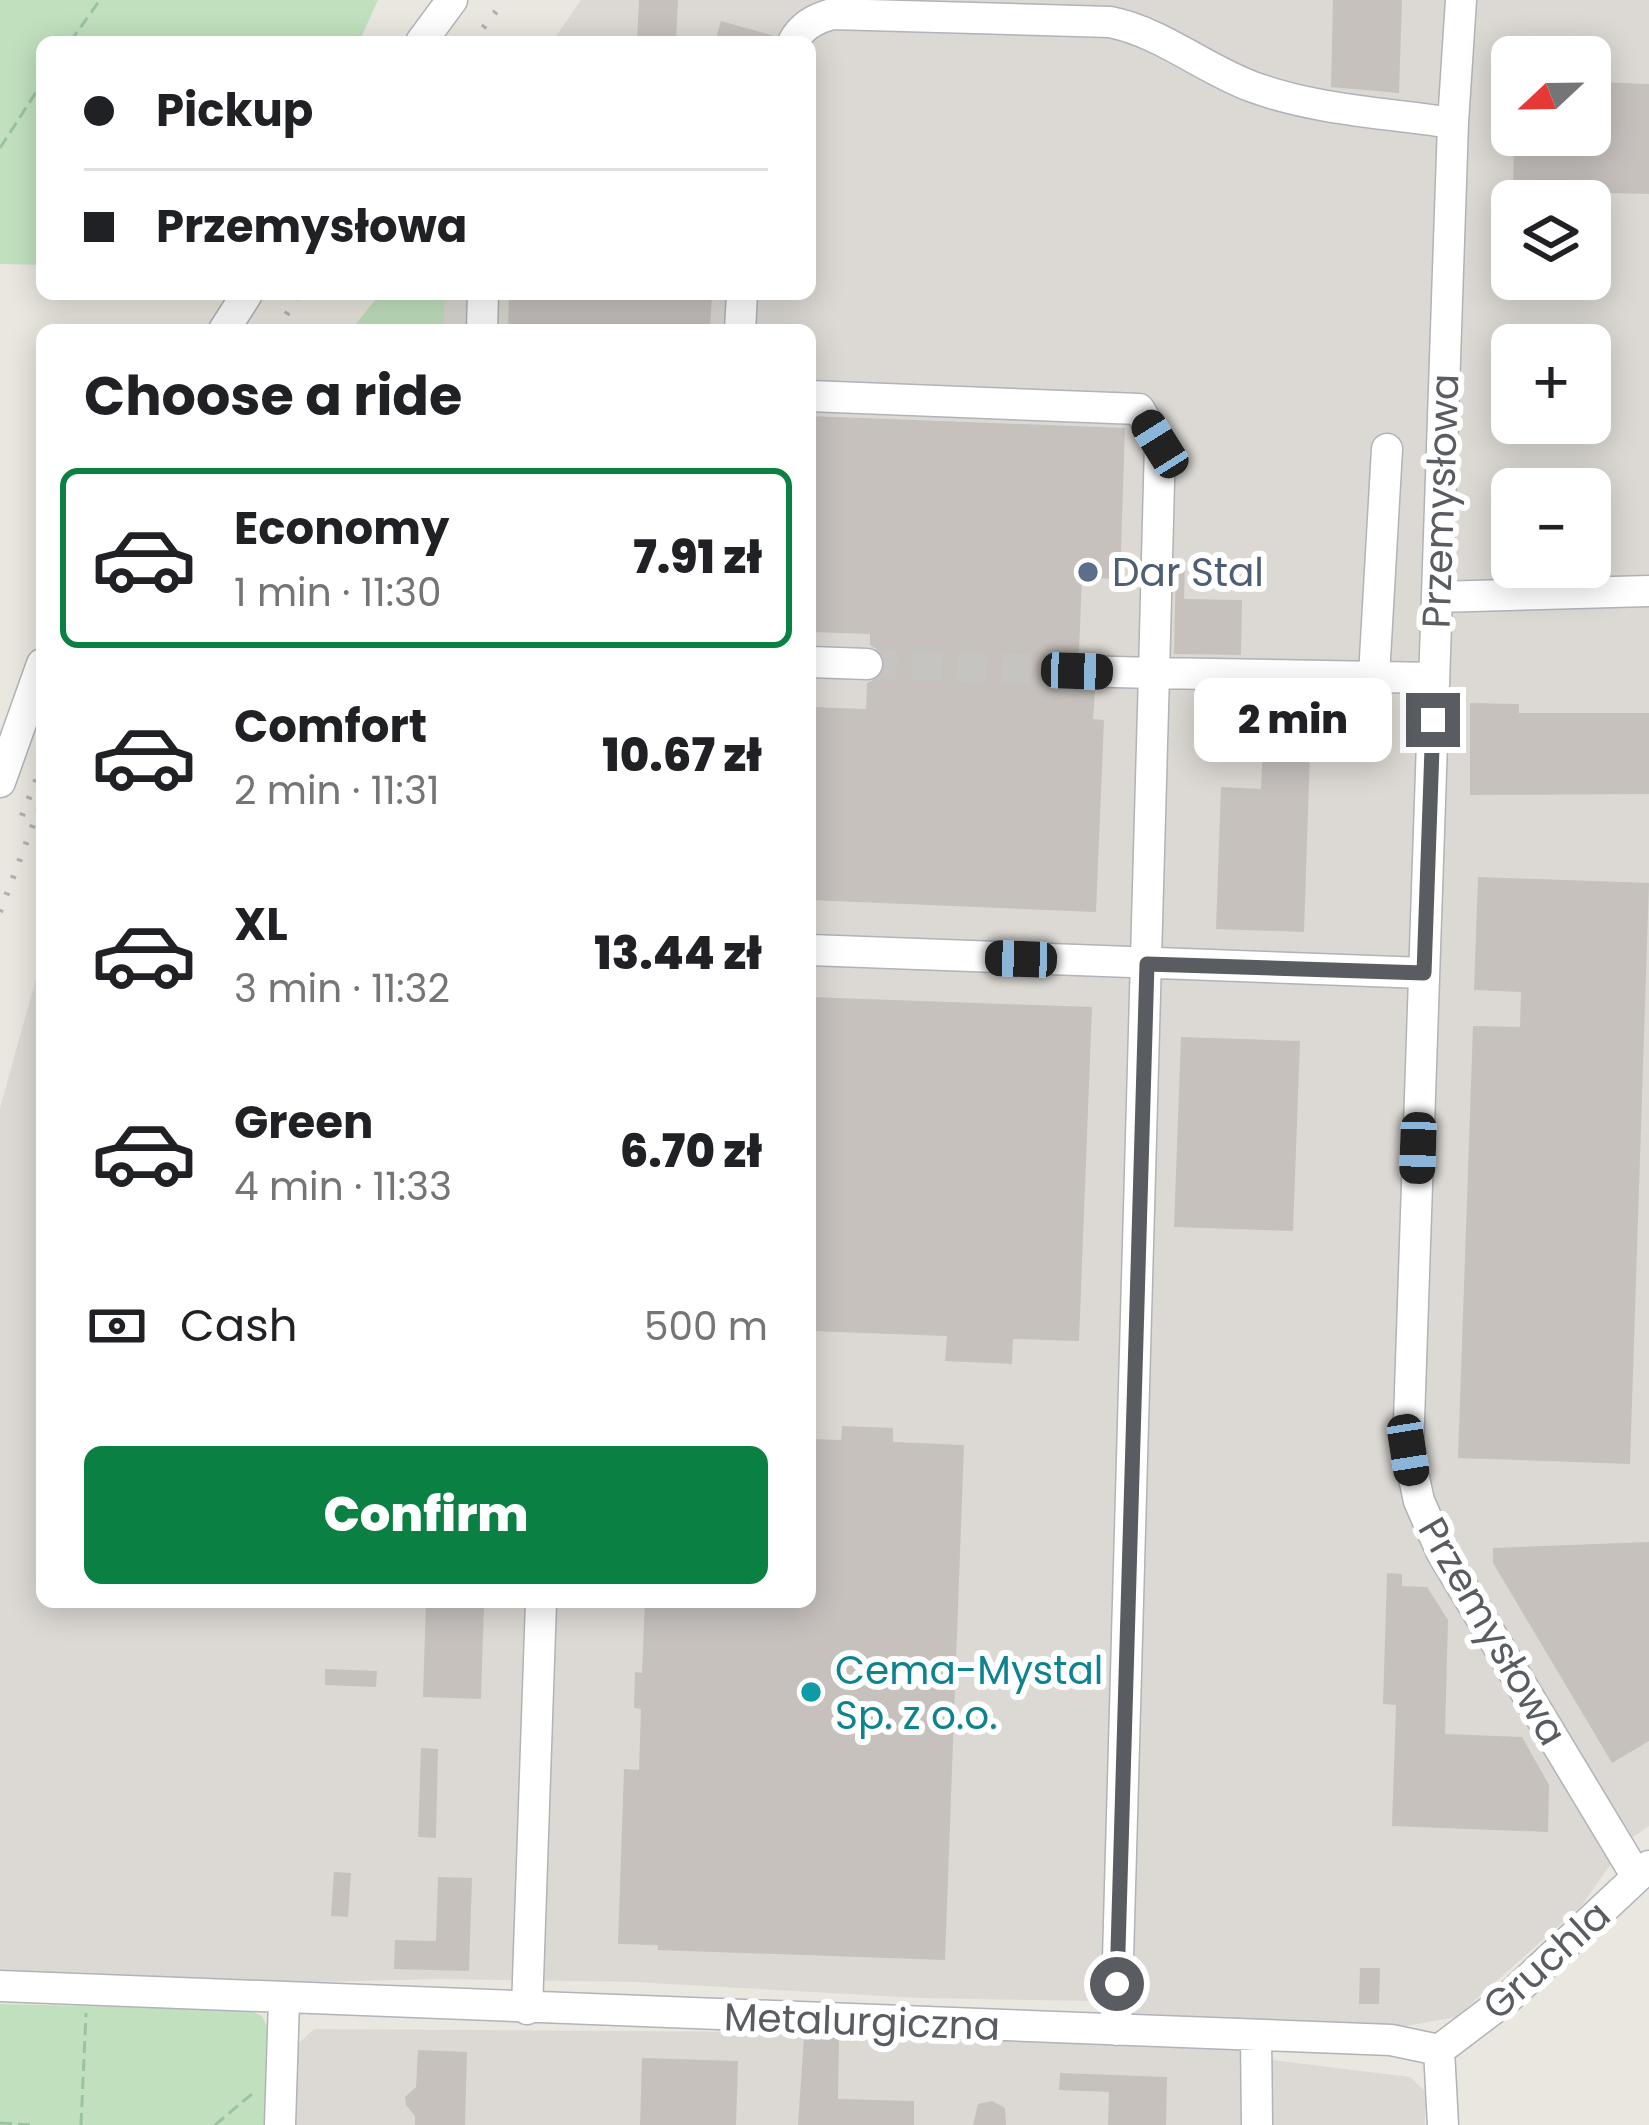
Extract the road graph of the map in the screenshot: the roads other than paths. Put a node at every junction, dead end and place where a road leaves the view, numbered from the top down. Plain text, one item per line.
1 (452, 0) edge
2 (1461, 0) edge
3 (425, 36) edge
4 (796, 36) edge
5 (1453, 123) junction
6 (816, 396) edge
7 (1387, 449) dead end
8 (1649, 591) edge
9 (1437, 597) junction
10 (816, 662) edge
11 (866, 664) tunnel mouth
12 (1077, 671) tunnel mouth
13 (1154, 673) junction
14 (1374, 676) junction
15 (1434, 678) junction
16 (36, 679) edge
17 (0, 782) edge
18 (816, 950) edge
19 (1147, 964) junction
20 (1424, 973) junction
21 (541, 1608) edge
22 (1643, 1872) edge
23 (0, 1986) edge
24 (284, 2000) junction
25 (527, 2009) junction
26 (1116, 2030) junction
27 (1256, 2035) junction
28 (1439, 2050) junction
29 (280, 2125) edge
30 (1257, 2125) edge
31 (1443, 2125) edge

1 - 3 street
2 - 5 street, Przemysłowa
4 - 5 street
5 - 9 street, Przemysłowa
6 - 13 street
7 - 14 street
8 - 9 street
9 - 15 street, Przemysłowa
10 - 11 street
12 - 13 street
13 - 14 street
13 - 19 street
14 - 15 street
15 - 20 street, Przemysłowa
16 - 17 street
18 - 19 street
19 - 20 street
19 - 26 street
20 - 22 street, Przemysłowa
21 - 25 street
22 - 28 street, Gruchla
23 - 24 street, Metalurgiczna
24 - 25 street, Metalurgiczna
24 - 29 street
25 - 26 street, Metalurgiczna
26 - 27 street, Metalurgiczna
27 - 28 street, Metalurgiczna
27 - 30 street
28 - 31 street

